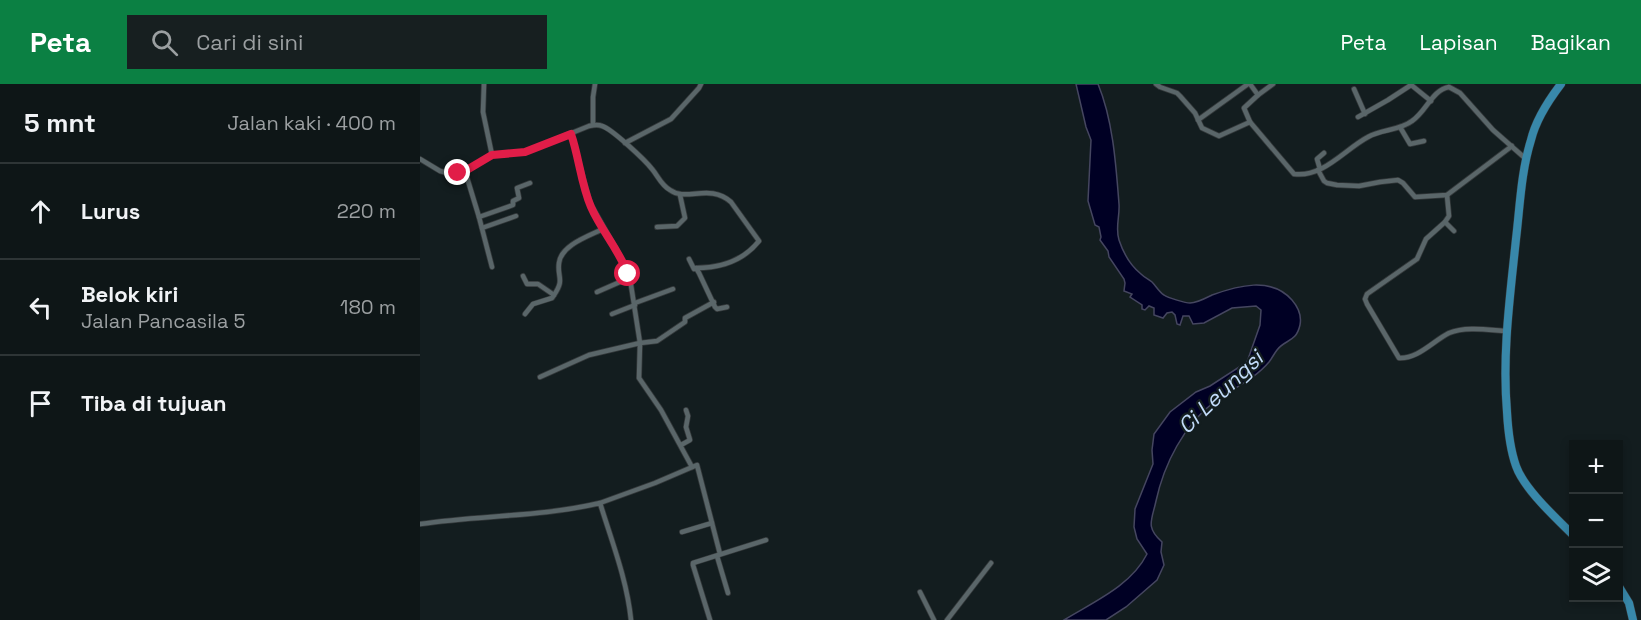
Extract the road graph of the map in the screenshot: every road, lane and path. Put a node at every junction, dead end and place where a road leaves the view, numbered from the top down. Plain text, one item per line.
1 (484, 84) edge
2 (595, 84) edge
3 (701, 84) edge
4 (1156, 84) edge
5 (1249, 84) edge
6 (1273, 84) edge
7 (1411, 84) edge
8 (1561, 84) edge
9 (1449, 86) edge
10 (1354, 89) dead end
11 (1258, 95) junction
12 (1431, 101) junction
13 (1365, 114) junction
14 (1358, 117) dead end
15 (1198, 120) junction
16 (1250, 122) junction
17 (594, 125) junction
18 (1400, 127) junction
19 (571, 134) junction
20 (1424, 141) dead end
21 (625, 143) junction
22 (1512, 146) junction
23 (1324, 153) dead end
24 (492, 155) junction
25 (420, 159) edge
26 (1526, 159) junction
27 (1319, 170) junction
28 (465, 171) junction
29 (530, 183) dead end
30 (680, 195) junction
31 (1447, 195) junction
32 (516, 216) dead end
33 (479, 217) junction
34 (1445, 222) junction
35 (657, 226) dead end
36 (482, 228) junction
37 (603, 229) junction
38 (1454, 231) dead end
39 (689, 259) dead end
40 (492, 267) dead end
41 (696, 268) junction
42 (523, 276) dead end
43 (629, 278) junction
44 (673, 290) dead end
45 (597, 292) dead end
46 (554, 295) junction
47 (714, 302) junction
48 (635, 304) junction
49 (727, 307) dead end
50 (525, 314) dead end
51 (612, 314) dead end
52 (1506, 331) junction
53 (639, 343) junction
54 (540, 376) dead end
55 (686, 410) dead end
56 (681, 446) junction
57 (692, 467) junction
58 (600, 503) junction
59 (712, 523) junction
60 (420, 524) edge
61 (1569, 531) edge
62 (682, 532) dead end
63 (766, 540) dead end
64 (718, 555) junction
65 (992, 563) dead end
66 (920, 592) dead end
67 (728, 593) dead end
68 (1623, 593) edge
69 (631, 620) edge
70 (710, 620) edge
71 (934, 620) edge
72 (947, 620) edge
73 (1633, 620) edge

1 - 24 street
2 - 17 street
3 - 21 street
4 - 15 street
5 - 11 street
5 - 15 street
6 - 11 street
7 - 12 street
7 - 13 street
8 - 26 main road
9 - 12 street
9 - 22 street
10 - 13 street
11 - 16 street
12 - 18 street
13 - 14 street
15 - 16 street
16 - 27 street
17 - 19 street
17 - 21 street
18 - 20 street
18 - 27 street
19 - 24 street
19 - 37 street
21 - 30 street
22 - 26 street
22 - 31 street
23 - 27 street
24 - 28 street
25 - 28 street
26 - 52 main road
27 - 31 street
28 - 33 street
29 - 33 street
30 - 35 street
30 - 41 street
31 - 34 street
32 - 36 street
33 - 36 street
34 - 38 street
34 - 52 street
36 - 40 street
37 - 43 street
37 - 46 street
39 - 41 street
41 - 47 street
42 - 46 street
43 - 45 street
43 - 48 street
44 - 48 street
46 - 50 street
47 - 49 street
47 - 53 street
48 - 51 street
48 - 53 street
52 - 61 main road
53 - 54 street
53 - 56 street
55 - 56 street
56 - 57 street
57 - 58 street
57 - 59 street
58 - 60 street
58 - 69 street
59 - 62 street
59 - 64 street
63 - 64 street
64 - 67 street
64 - 70 street
65 - 72 street
66 - 71 street
68 - 73 main road

